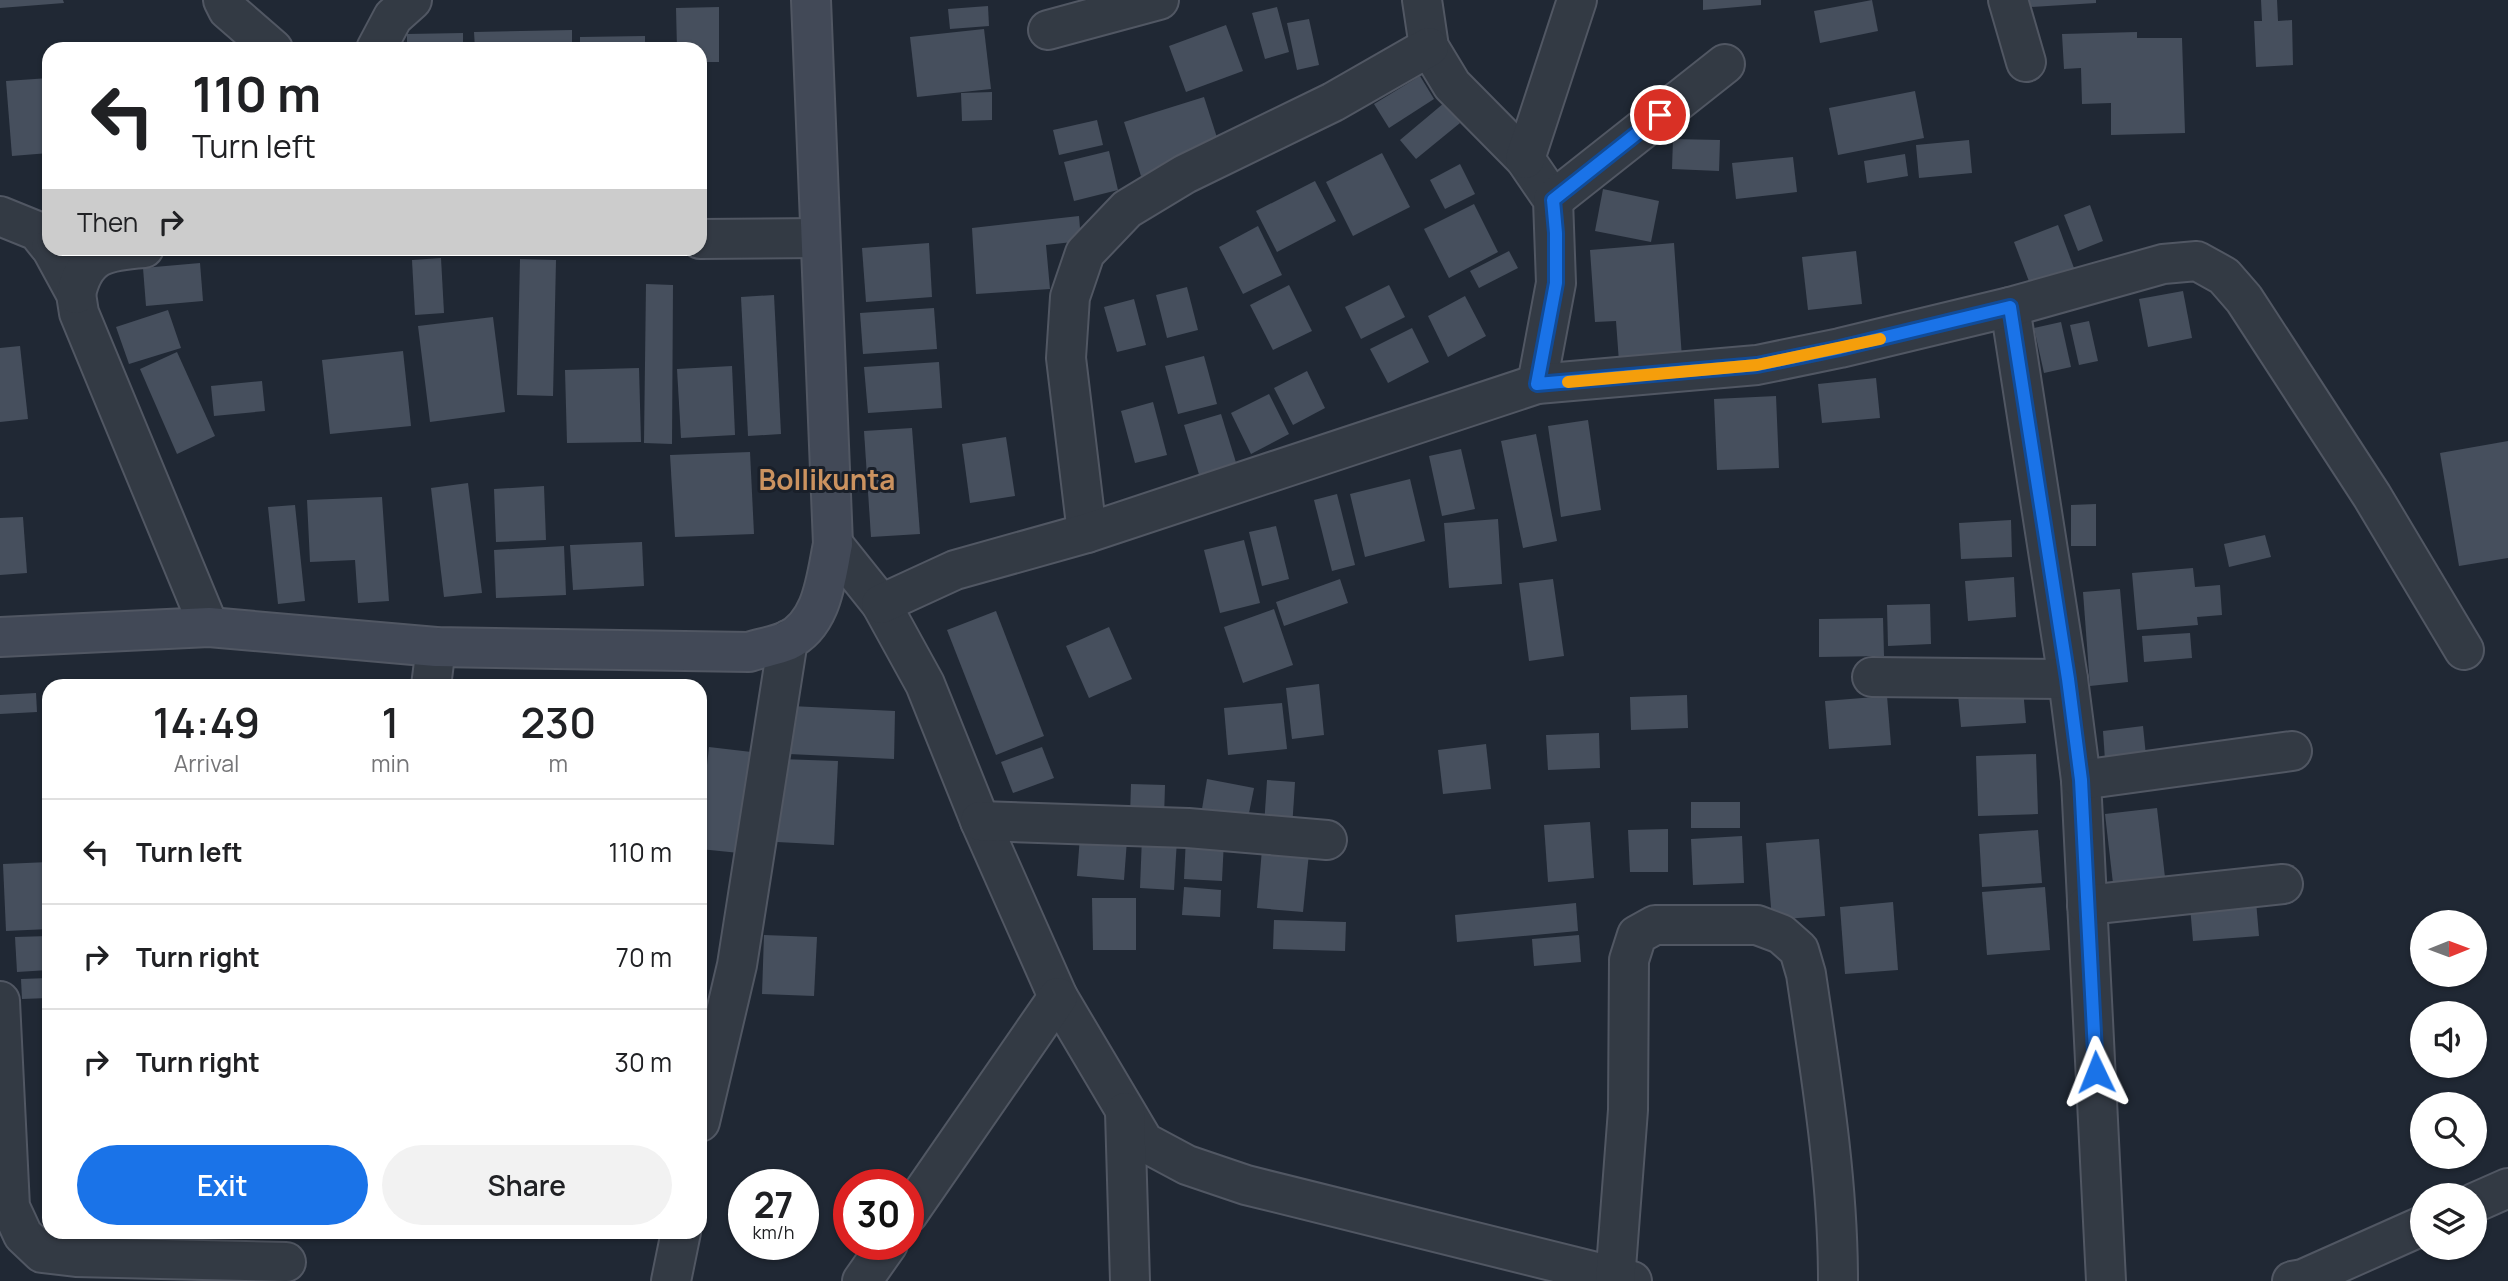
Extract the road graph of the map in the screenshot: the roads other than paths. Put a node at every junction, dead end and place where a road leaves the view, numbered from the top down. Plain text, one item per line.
1 (223, 0) edge
2 (412, 0) edge
3 (811, 0) edge
4 (1159, 0) edge
5 (1422, 0) edge
6 (1577, 0) edge
7 (2008, 0) edge
8 (1048, 30) dead end
9 (265, 42) edge
10 (380, 42) edge
11 (1429, 47) junction
12 (2026, 62) dead end
13 (1725, 64) dead end
14 (1525, 159) junction
15 (1553, 200) junction
16 (0, 216) edge
17 (42, 237) edge
18 (820, 238) junction
19 (707, 239) edge
20 (55, 256) edge
21 (101, 256) edge
22 (76, 294) junction
23 (2010, 307) junction
24 (1537, 384) junction
25 (1087, 533) junction
26 (833, 544) junction
27 (881, 604) junction
28 (209, 627) junction
29 (0, 638) edge
30 (788, 640) junction
31 (436, 647) junction
32 (2463, 650) dead end
33 (1872, 677) dead end
34 (432, 679) edge
35 (2068, 679) junction
36 (2292, 751) dead end
37 (2081, 780) junction
38 (980, 821) junction
39 (1327, 840) dead end
40 (2283, 884) dead end
41 (2087, 905) junction
42 (1058, 997) junction
43 (0, 1002) edge
44 (707, 1092) edge
45 (2, 1102) edge
46 (1125, 1110) junction
47 (2508, 1188) edge
48 (924, 1191) edge
49 (2487, 1197) edge
50 (2410, 1231) edge
51 (680, 1239) edge
52 (286, 1258) edge
53 (877, 1260) edge
54 (1621, 1280) edge
55 (671, 1281) edge
56 (862, 1281) edge
57 (1130, 1281) edge
58 (1838, 1281) edge
59 (2106, 1281) edge
60 (2292, 1281) edge

1 - 9 street
2 - 10 street
3 - 18 street
4 - 8 street
5 - 11 street
6 - 14 street
7 - 12 street
11 - 14 street
11 - 25 street
13 - 15 street
14 - 15 street
15 - 24 street
16 - 17 street
18 - 19 street
18 - 26 street
20 - 22 street
21 - 22 street
22 - 28 street
23 - 24 street
23 - 32 street
23 - 35 street
24 - 25 street
25 - 27 street
26 - 27 street
26 - 30 street
27 - 38 street
28 - 29 street
28 - 31 street
30 - 31 street
30 - 44 street
31 - 34 street
33 - 35 street
35 - 37 street
36 - 37 street
37 - 41 street
38 - 39 street
38 - 42 street
40 - 41 street
41 - 59 street
42 - 46 street
42 - 48 street
43 - 45 street
45 - 52 street
46 - 54 street
46 - 57 street
47 - 49 street
50 - 60 street
51 - 55 street
53 - 56 street
54 - 58 street

